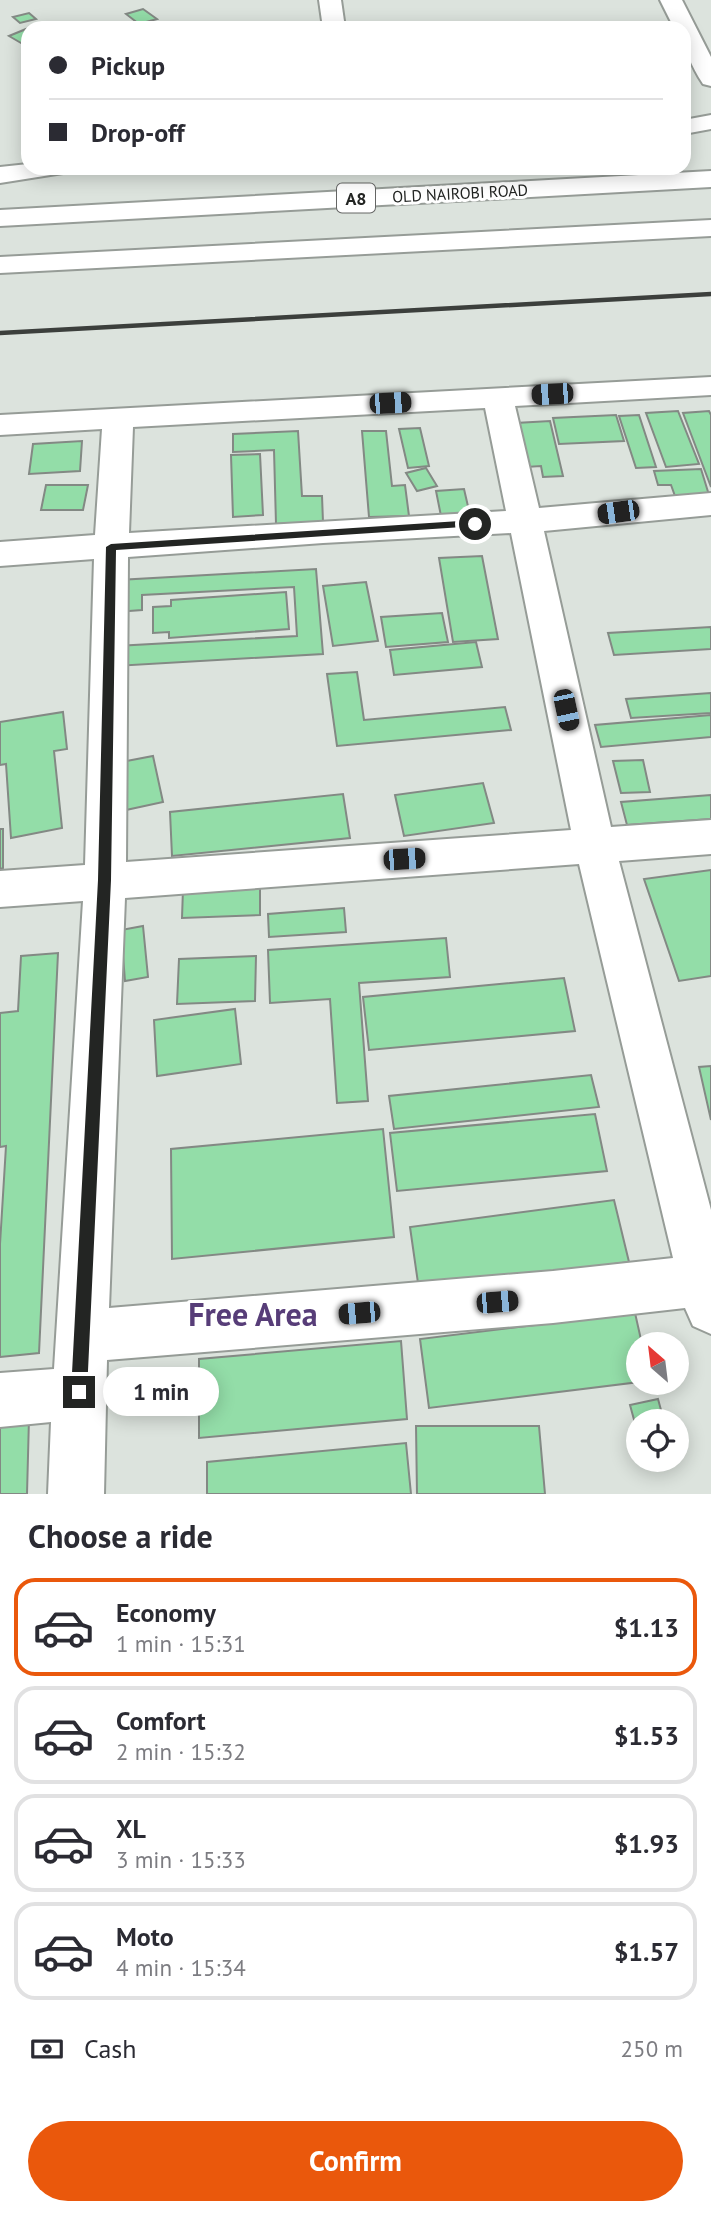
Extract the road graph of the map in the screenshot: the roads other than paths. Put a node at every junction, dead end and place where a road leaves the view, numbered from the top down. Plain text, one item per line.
1 (330, 0) edge
2 (671, 0) edge
3 (333, 21) edge
4 (682, 21) edge
5 (691, 40) edge
6 (711, 79) edge
7 (711, 122) edge
8 (691, 126) edge
9 (21, 172) edge
10 (0, 175) edge
11 (711, 179) edge
12 (0, 218) edge
13 (711, 228) edge
14 (0, 265) edge
15 (711, 386) edge
16 (499, 397) junction
17 (118, 418) junction
18 (0, 425) edge
19 (711, 504) edge
20 (525, 521) junction
21 (111, 547) junction
22 (0, 554) edge
23 (711, 837) edge
24 (595, 846) junction
25 (104, 880) junction
26 (0, 889) edge
27 (709, 1299) edge
28 (82, 1336) junction
29 (79, 1392) junction
30 (0, 1400) edge
31 (76, 1494) edge

1 - 3 main road
2 - 4 main road
5 - 6 main road
7 - 8 main road
9 - 10 main road
11 - 12 main road, OLD NAIROBI ROAD / A8
13 - 14 main road
15 - 16 main road
16 - 17 main road
16 - 20 main road
17 - 18 main road
17 - 21 main road
19 - 20 main road
20 - 21 main road
20 - 24 main road
21 - 22 main road
21 - 25 main road
23 - 24 main road
24 - 25 main road
24 - 27 main road
25 - 26 main road
25 - 28 main road
27 - 28 main road
28 - 29 main road
29 - 30 main road
29 - 31 main road

